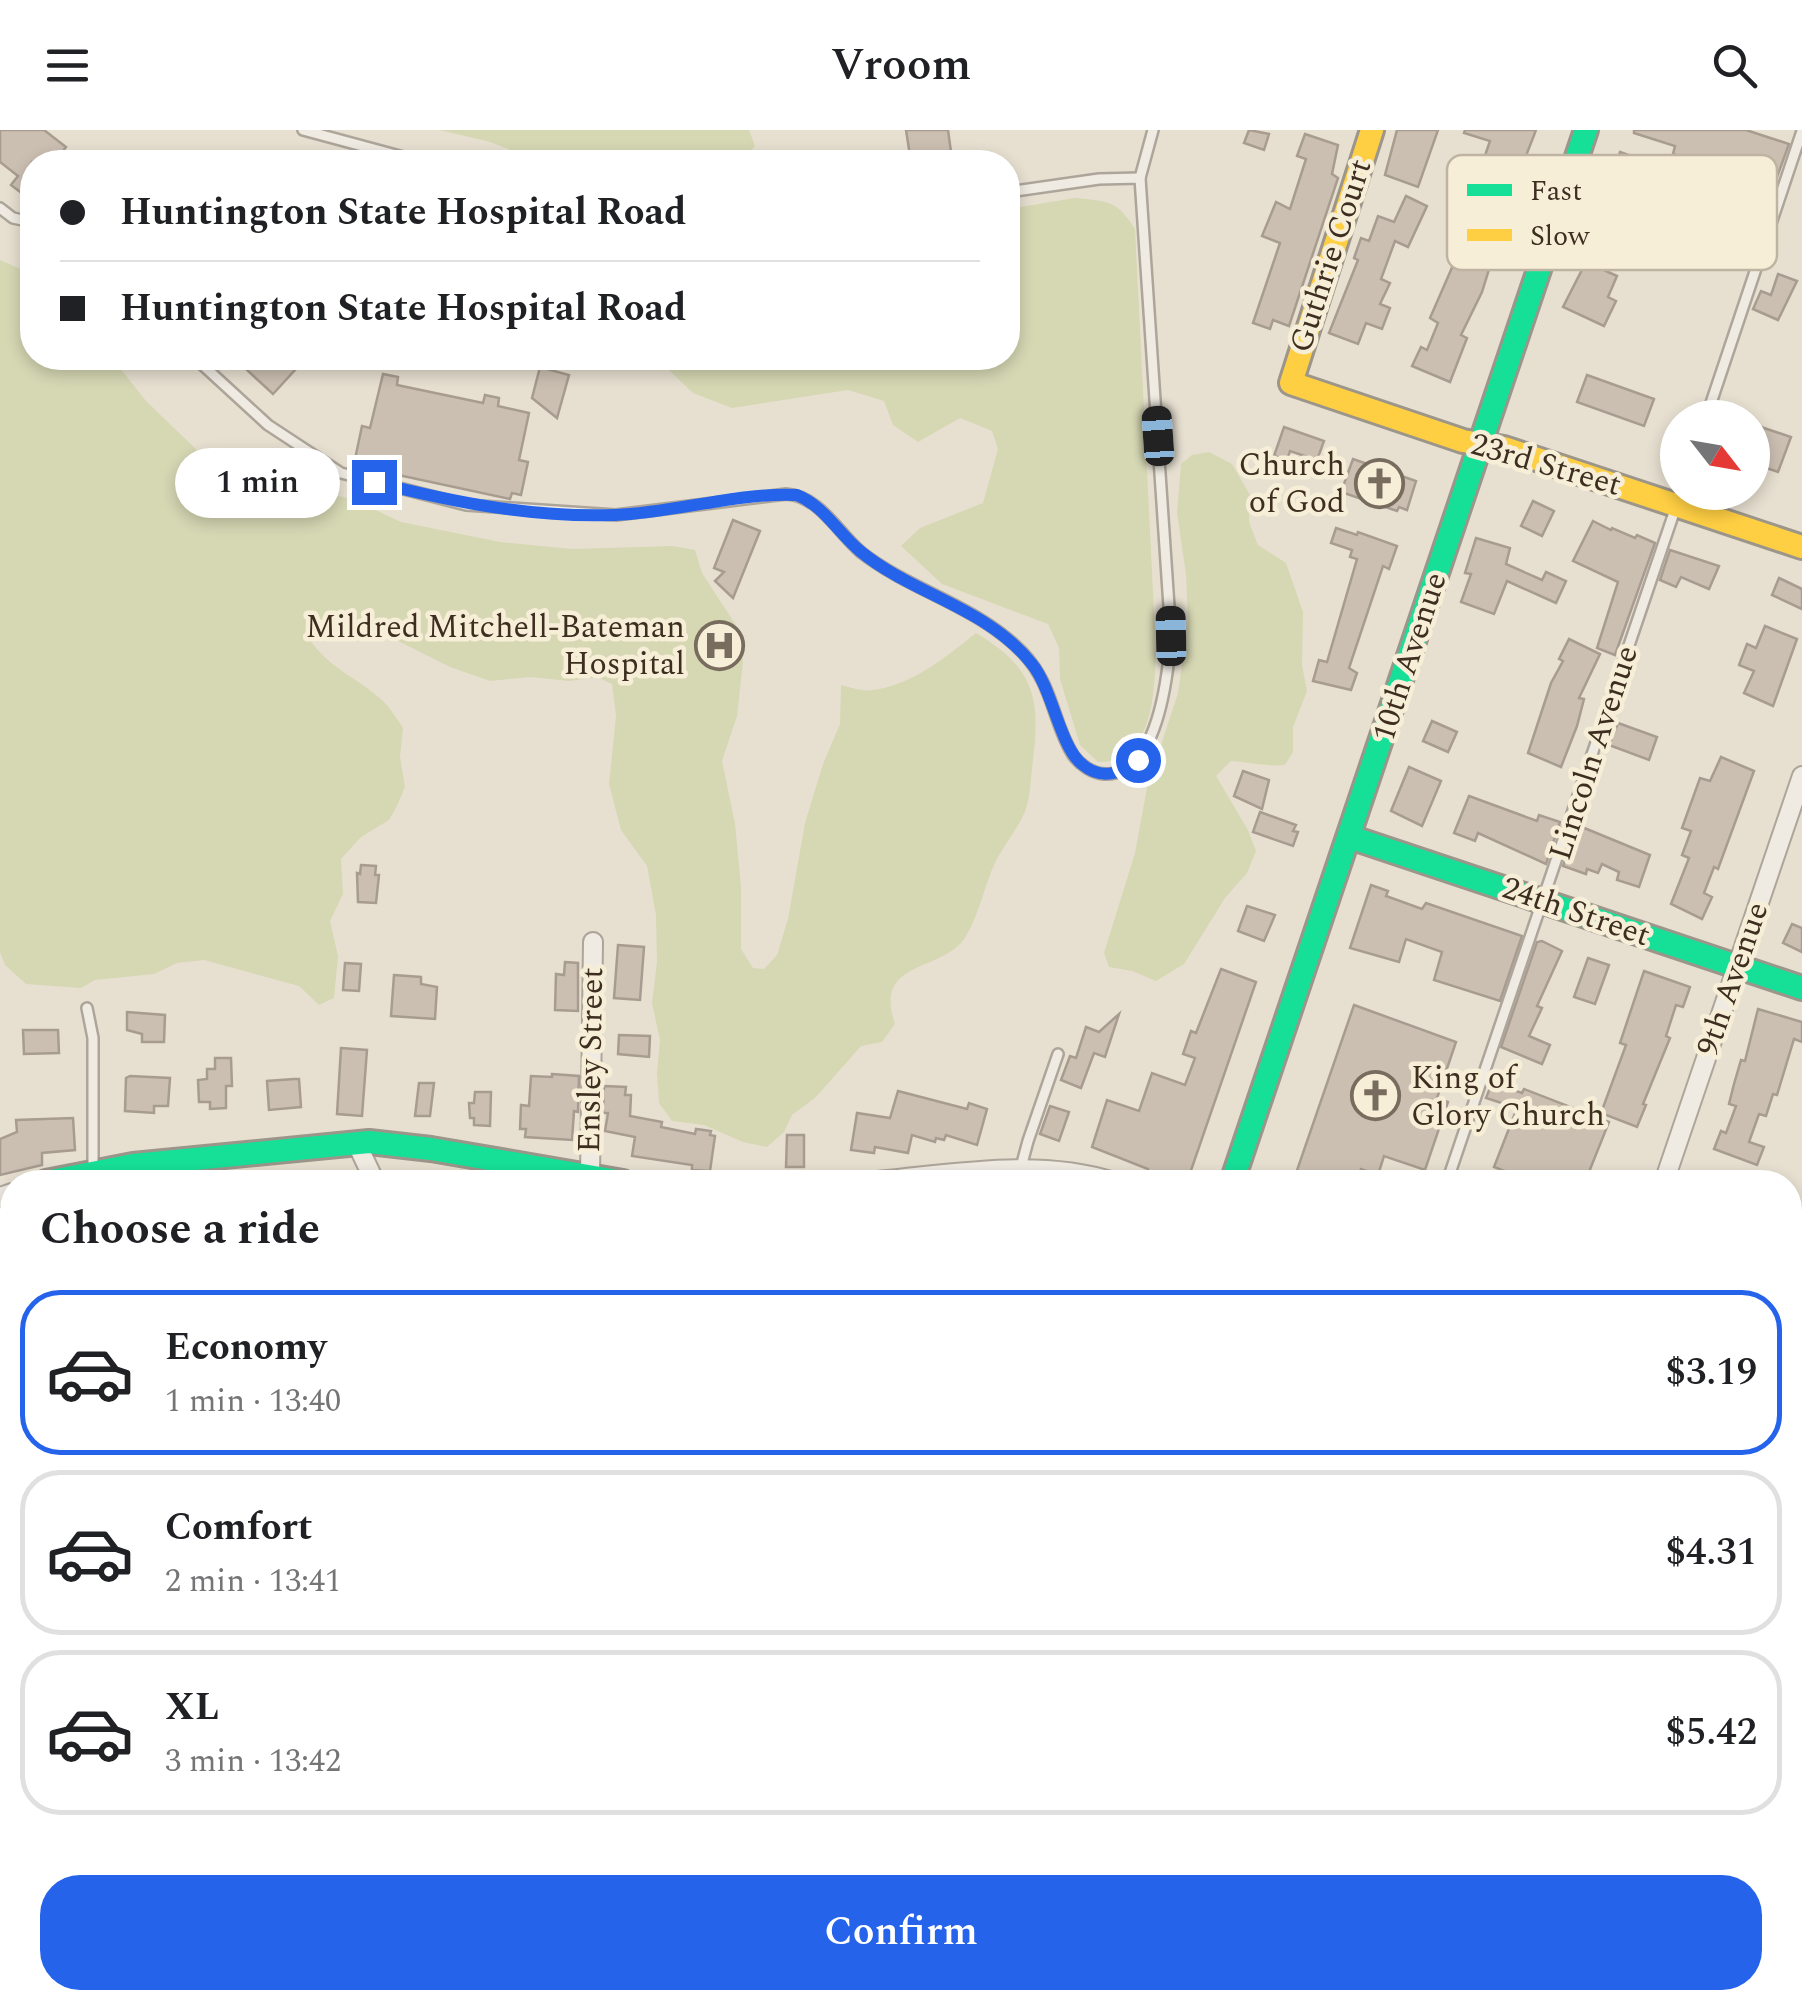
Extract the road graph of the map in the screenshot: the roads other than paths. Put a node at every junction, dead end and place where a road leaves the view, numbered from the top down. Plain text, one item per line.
1 (303, 130) edge
2 (1153, 130) edge
3 (1372, 130) edge
4 (1586, 130) edge
5 (1802, 131) edge
6 (377, 150) edge
7 (1578, 155) edge
8 (1140, 178) junction
9 (1020, 190) edge
10 (1777, 206) edge
11 (1539, 270) edge
12 (1756, 270) edge
13 (208, 370) edge
14 (1291, 383) joint
15 (1712, 400) edge
16 (1481, 444) junction
17 (1660, 493) edge
18 (1675, 510) edge
19 (1709, 510) edge
20 (1802, 547) edge
21 (1802, 776) edge
22 (1350, 836) junction
23 (1544, 901) junction
24 (593, 942) dead end
25 (1738, 967) junction
26 (1802, 988) edge
27 (87, 1008) dead end
28 (1058, 1054) dead end
29 (356, 1142) junction
30 (93, 1170) edge
31 (102, 1170) edge
32 (369, 1170) edge
33 (552, 1170) edge
34 (590, 1170) edge
35 (1021, 1170) edge
36 (1236, 1170) edge
37 (1452, 1170) edge
38 (1668, 1170) edge

1 - 6 lane
2 - 8 lane
3 - 14 street, Guthrie Court
4 - 7 street, 10th Avenue
5 - 10 lane
8 - 9 lane
8 - 13 lane
11 - 16 street, 10th Avenue
12 - 15 lane
14 - 16 street, 23rd Street
16 - 17 street, 23rd Street
16 - 22 street, 10th Avenue
18 - 23 lane, Lincoln Avenue
19 - 20 street, 23rd Street
21 - 25 street, 9th Avenue
22 - 23 street, 24th Street
22 - 36 street, 10th Avenue
23 - 25 street, 24th Street
23 - 37 lane, Lincoln Avenue
24 - 34 street, Ensley Street
25 - 26 street, 24th Street
25 - 38 street, 9th Avenue
27 - 30 lane
28 - 35 lane
29 - 31 street
29 - 32 street
29 - 33 street

